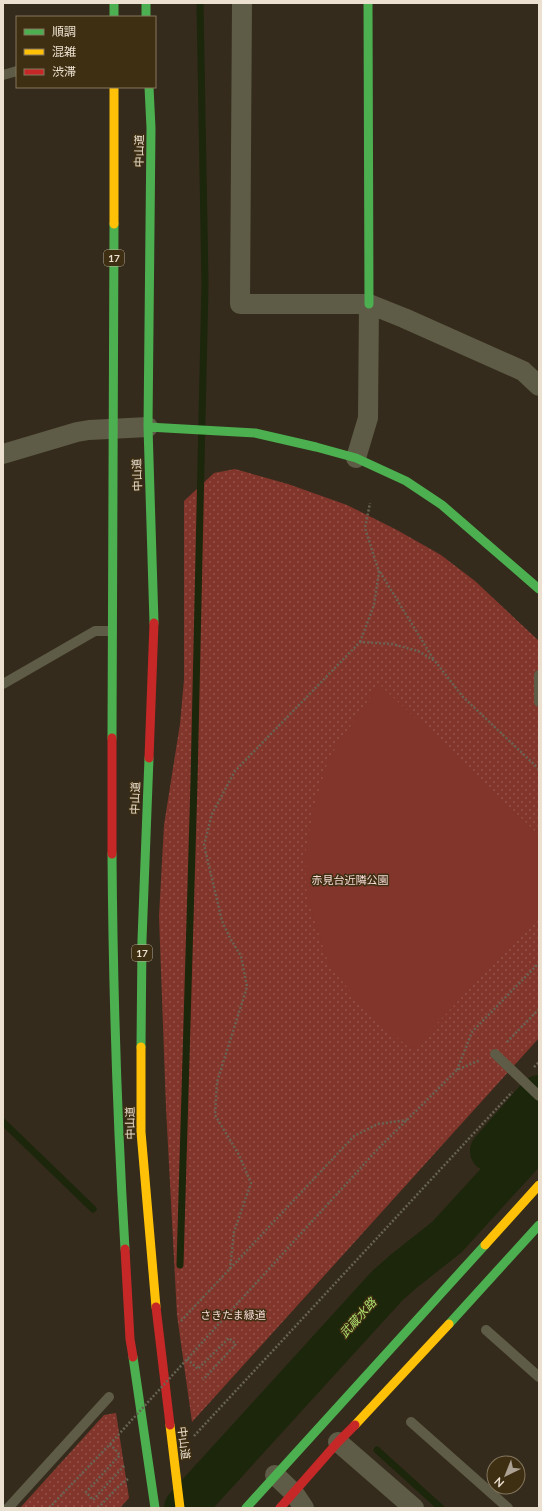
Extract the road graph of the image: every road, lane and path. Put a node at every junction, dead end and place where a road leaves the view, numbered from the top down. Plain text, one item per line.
1 (114, 3) edge
2 (146, 3) edge
3 (242, 3) edge
4 (368, 3) edge
5 (114, 16) edge
6 (146, 16) edge
7 (16, 71) edge
8 (3, 75) edge
9 (114, 88) edge
10 (150, 88) edge
11 (369, 304) junction
12 (539, 386) edge
13 (148, 427) junction
14 (113, 428) junction
15 (3, 454) edge
16 (356, 458) junction
17 (370, 503) dead end
18 (379, 572) junction
19 (539, 589) edge
20 (112, 631) junction
21 (360, 642) junction
22 (434, 661) junction
23 (539, 675) edge
24 (3, 684) edge
25 (539, 702) edge
26 (539, 769) edge
27 (539, 962) edge
28 (539, 1009) edge
29 (495, 1054) junction
30 (457, 1070) junction
31 (522, 1080) junction
32 (539, 1096) edge
33 (407, 1120) junction
34 (539, 1185) edge
35 (539, 1226) edge
36 (230, 1269) junction
37 (179, 1323) dead end
38 (486, 1330) dead end
39 (187, 1359) junction
40 (539, 1377) edge
41 (203, 1380) dead end
42 (109, 1397) dead end
43 (411, 1422) dead end
44 (193, 1437) dead end
45 (338, 1442) junction
46 (110, 1444) junction
47 (123, 1467) dead end
48 (275, 1475) junction
49 (131, 1477) dead end
50 (299, 1500) edge
51 (154, 1504) edge
52 (8, 1508) edge
53 (49, 1508) edge
54 (98, 1508) edge
55 (180, 1508) edge
56 (246, 1508) edge
57 (280, 1508) edge
58 (414, 1508) edge
59 (508, 1508) edge

1 - 5 main road
2 - 6 main road
3 - 11 street
4 - 11 main road
7 - 8 lane
9 - 14 main road, 中山道 / 17
10 - 13 main road, 中山道 / 17
11 - 12 street
11 - 16 street
13 - 14 street
13 - 16 main road
13 - 55 main road, 中山道 / 17
14 - 15 street
14 - 20 main road, 中山道 / 17
16 - 19 main road
17 - 18 path
18 - 21 path
18 - 22 path
20 - 24 lane
20 - 51 main road, 中山道 / 17
21 - 22 path
21 - 36 path
22 - 26 path
23 - 25 lane
27 - 30 path
28 - 29 path
29 - 30 path
29 - 31 lane
30 - 33 path
31 - 32 lane
31 - 44 path
33 - 36 path
33 - 39 path, bridge
34 - 48 main road
35 - 45 main road
36 - 37 path
38 - 40 lane
39 - 41 path
39 - 46 path, bridge
42 - 52 lane
43 - 59 lane
45 - 50 main road
45 - 58 street
46 - 47 path
46 - 53 path, bridge
48 - 50 street
48 - 56 main road
49 - 54 path
50 - 57 main road

